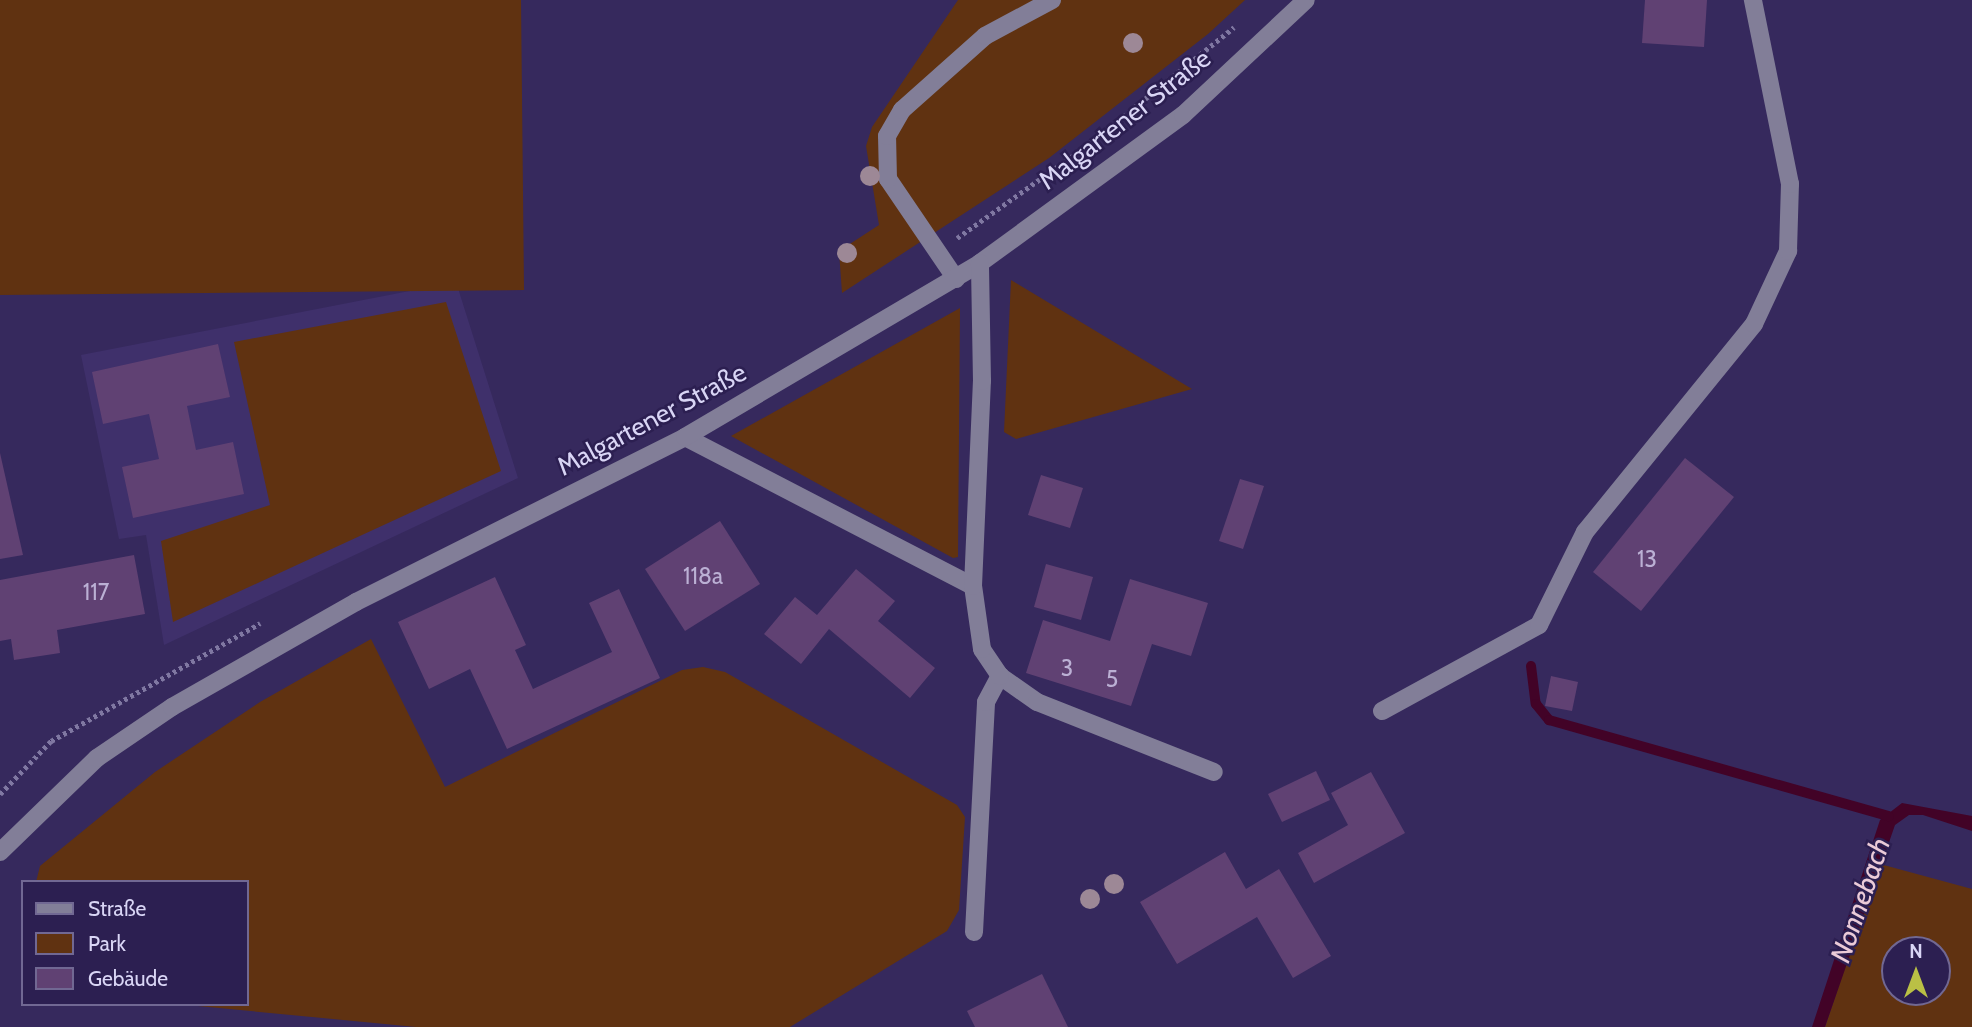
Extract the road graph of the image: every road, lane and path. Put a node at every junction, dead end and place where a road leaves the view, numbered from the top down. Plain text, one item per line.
1 (1052, 0) edge
2 (1306, 0) edge
3 (1753, 0) edge
4 (1244, 17) dead end
5 (937, 251) junction
6 (980, 263) junction
7 (956, 279) junction
8 (685, 437) junction
9 (973, 586) junction
10 (263, 621) dead end
11 (1000, 676) junction
12 (1382, 711) dead end
13 (1214, 772) dead end
14 (0, 794) edge
15 (0, 852) edge
16 (974, 932) dead end

1 - 5 street
2 - 6 street, Malgartener Straße
3 - 12 street
4 - 5 path
5 - 7 street
6 - 7 street, Malgartener Straße
6 - 9 street
7 - 8 street, Malgartener Straße
8 - 9 street
8 - 15 street, Malgartener Straße
9 - 11 street
10 - 14 path
11 - 13 street
11 - 16 street

